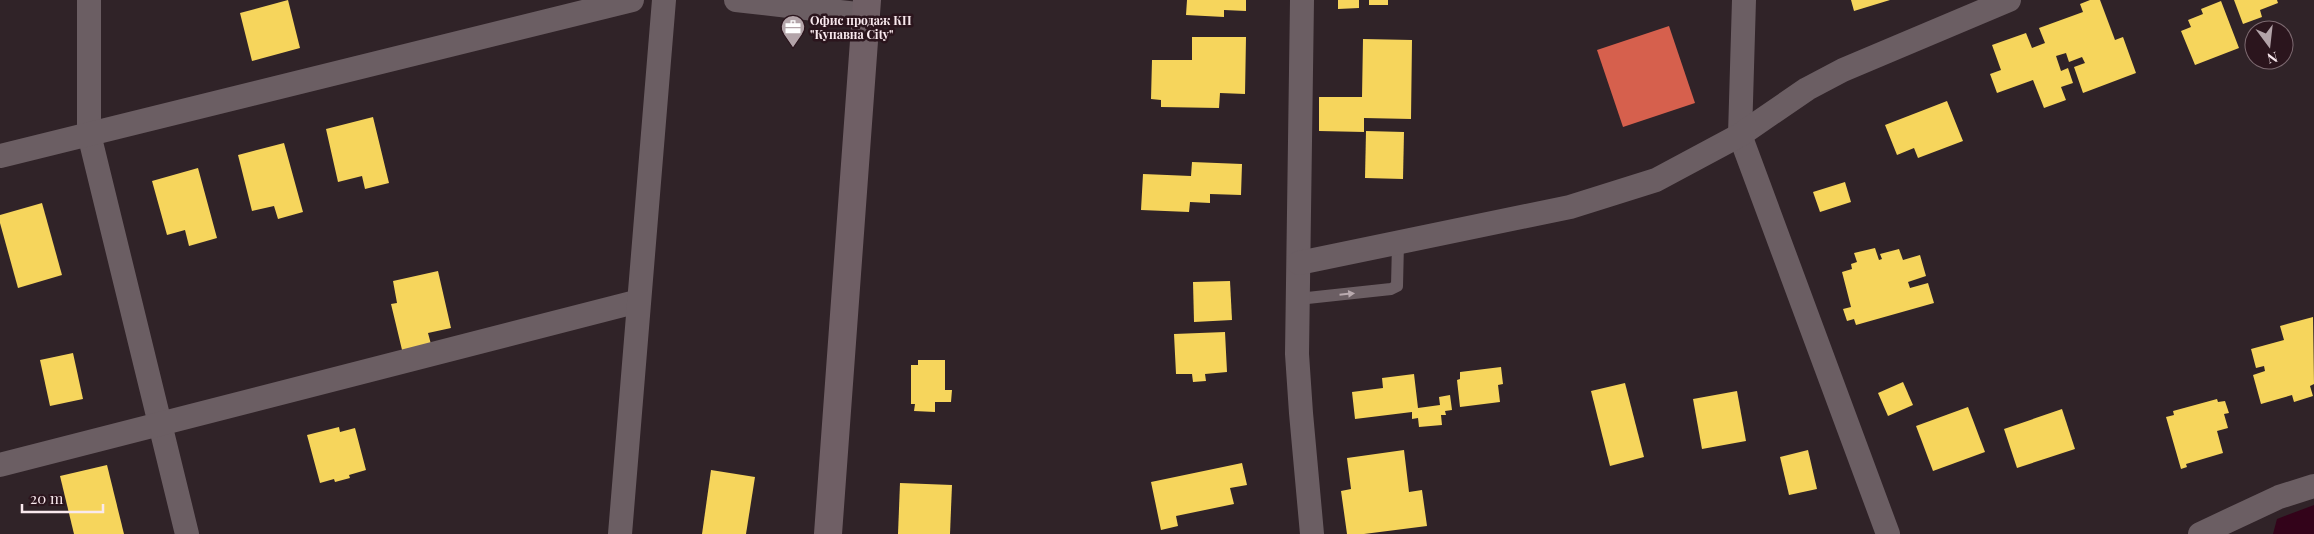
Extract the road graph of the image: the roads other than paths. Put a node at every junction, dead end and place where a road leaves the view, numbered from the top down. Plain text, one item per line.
1 (89, 0) edge
2 (632, 0) edge
3 (664, 0) edge
4 (736, 0) edge
5 (1302, 0) edge
6 (1744, 0) edge
7 (2010, 0) edge
8 (867, 8) edge
9 (89, 134) junction
10 (1740, 134) junction
11 (0, 156) edge
12 (1398, 243) junction
13 (1299, 263) junction
14 (1298, 299) junction
15 (639, 301) junction
16 (160, 423) junction
17 (0, 465) edge
18 (2314, 486) edge
19 (187, 534) edge
20 (620, 534) edge
21 (828, 534) edge
22 (1312, 534) edge
23 (1888, 534) edge
24 (2200, 534) edge

1 - 9 street
2 - 9 street
3 - 15 street
4 - 8 street
5 - 13 street
6 - 10 street
7 - 10 street
8 - 21 street
9 - 11 street
9 - 16 street
10 - 12 street
10 - 23 street
12 - 13 street
14 -> 12 lane
13 - 14 street
14 - 22 street
15 - 16 street
15 - 20 street
16 - 17 street
16 - 19 street
18 - 24 street

